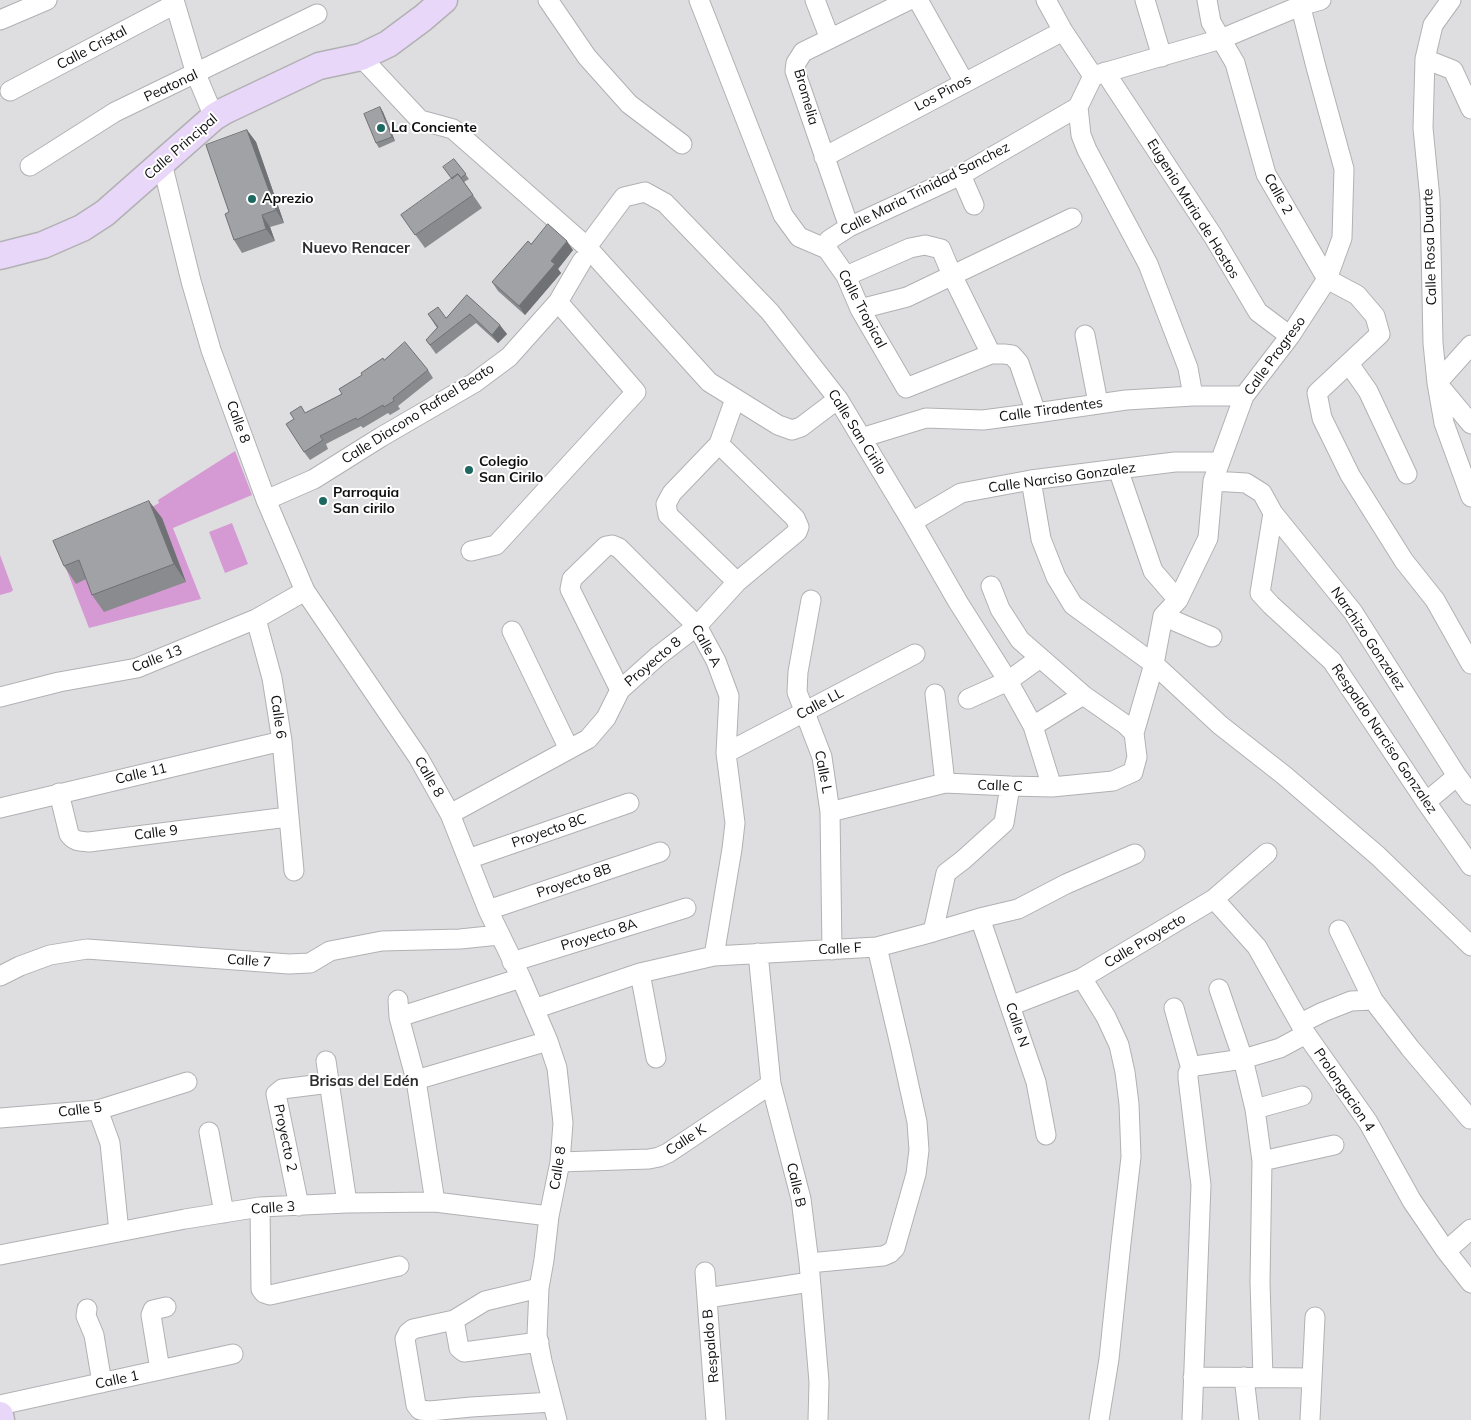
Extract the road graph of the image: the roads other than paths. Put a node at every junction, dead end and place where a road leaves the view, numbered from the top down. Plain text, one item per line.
1 (47, 0) edge
2 (444, 0) edge
3 (548, 0) edge
4 (699, 0) edge
5 (815, 0) edge
6 (909, 0) edge
7 (918, 0) edge
8 (1046, 0) edge
9 (1145, 0) edge
10 (1207, 0) edge
11 (1321, 0) edge
12 (1452, 0) edge
13 (174, 2) edge
14 (1299, 3) edge
15 (317, 14) dead end
16 (0, 20) edge
17 (1063, 31) junction
18 (830, 39) junction
19 (1221, 39) junction
20 (361, 56) junction
21 (1162, 56) junction
22 (1425, 58) junction
23 (196, 74) junction
24 (1099, 74) junction
25 (964, 82) junction
26 (10, 90) dead end
27 (1078, 107) junction
28 (1471, 109) edge
29 (214, 117) junction
30 (682, 144) dead end
31 (824, 156) junction
32 (162, 163) junction
33 (30, 166) dead end
34 (960, 175) junction
35 (974, 205) dead end
36 (1072, 218) dead end
37 (849, 227) junction
38 (827, 250) junction
39 (584, 254) junction
40 (0, 256) edge
41 (952, 275) junction
42 (846, 276) junction
43 (1327, 279) junction
44 (558, 302) junction
45 (860, 309) junction
46 (1085, 334) dead end
47 (1290, 336) junction
48 (1471, 345) edge
49 (991, 354) junction
50 (1349, 364) junction
51 (1437, 383) junction
52 (1193, 396) junction
53 (1244, 396) junction
54 (838, 398) junction
55 (734, 399) junction
56 (1098, 403) junction
57 (1036, 413) junction
58 (1471, 424) edge
59 (861, 438) junction
60 (719, 444) junction
61 (1220, 462) junction
62 (1118, 469) junction
63 (1407, 474) dead end
64 (1030, 480) junction
65 (1213, 481) junction
66 (1471, 497) edge
67 (266, 500) junction
68 (1272, 512) junction
69 (912, 522) junction
70 (472, 551) dead end
71 (738, 582) junction
72 (991, 586) dead end
73 (305, 591) junction
74 (811, 600) dead end
75 (1178, 600) junction
76 (1163, 616) junction
77 (256, 619) junction
78 (698, 626) junction
79 (512, 631) dead end
80 (1212, 637) dead end
81 (915, 654) dead end
82 (1040, 658) junction
83 (1154, 664) junction
84 (1471, 664) edge
85 (1008, 681) junction
86 (620, 690) junction
87 (935, 694) dead end
88 (1083, 695) junction
89 (0, 697) edge
90 (968, 699) dead end
91 (805, 712) junction
92 (1033, 726) junction
93 (1134, 733) junction
94 (282, 741) junction
95 (569, 749) junction
96 (726, 754) junction
97 (1457, 776) junction
98 (945, 783) junction
99 (1010, 786) junction
100 (1052, 787) junction
101 (59, 793) junction
102 (1471, 795) edge
103 (1426, 802) junction
104 (629, 803) dead end
105 (0, 808) edge
106 (830, 812) junction
107 (450, 814) junction
108 (288, 817) junction
109 (660, 852) dead end
110 (1267, 853) dead end
111 (1135, 854) dead end
112 (468, 859) junction
113 (1471, 866) edge
114 (294, 871) dead end
115 (1214, 899) junction
116 (686, 908) dead end
117 (488, 910) junction
118 (980, 918) junction
119 (1339, 930) dead end
120 (933, 932) junction
121 (499, 934) junction
122 (1471, 946) edge
123 (877, 947) junction
124 (832, 950) junction
125 (758, 953) junction
126 (714, 956) junction
127 (516, 970) junction
128 (640, 973) junction
129 (0, 976) edge
130 (1082, 978) junction
131 (1219, 989) dead end
132 (1373, 1000) junction
133 (1010, 1006) junction
134 (1174, 1008) dead end
135 (534, 1009) junction
136 (1304, 1028) junction
137 (548, 1041) junction
138 (656, 1058) dead end
139 (1243, 1060) junction
140 (326, 1061) dead end
141 (1191, 1069) junction
142 (416, 1080) junction
143 (187, 1082) dead end
144 (330, 1082) junction
145 (771, 1084) junction
146 (1302, 1096) dead end
147 (1255, 1109) junction
148 (98, 1110) junction
149 (0, 1118) edge
150 (1470, 1119) dead end
151 (209, 1132) dead end
152 (1046, 1135) dead end
153 (1334, 1145) dead end
154 (1262, 1160) junction
155 (560, 1162) junction
156 (435, 1202) junction
157 (348, 1203) junction
158 (298, 1206) junction
159 (260, 1208) junction
160 (224, 1212) junction
161 (550, 1216) junction
162 (1471, 1228) edge
163 (119, 1232) junction
164 (1446, 1251) junction
165 (0, 1255) edge
166 (809, 1263) junction
167 (399, 1266) dead end
168 (705, 1272) dead end
169 (810, 1282) junction
170 (1471, 1284) edge
171 (539, 1288) junction
172 (707, 1298) junction
173 (166, 1307) dead end
174 (87, 1308) dead end
175 (1315, 1317) dead end
176 (454, 1320) junction
177 (539, 1342) junction
178 (233, 1354) dead end
179 (160, 1370) junction
180 (1193, 1377) junction
181 (1244, 1377) junction
182 (1263, 1377) junction
183 (1312, 1378) junction
184 (102, 1383) junction
185 (0, 1405) edge
186 (555, 1411) edge
187 (0, 1414) edge
188 (2, 1420) edge
189 (716, 1420) edge
190 (818, 1420) edge
191 (1098, 1420) edge
192 (1192, 1420) edge
193 (1249, 1420) edge
194 (1310, 1420) edge

1 - 16 street
2 - 20 street, Calle Principal
3 - 30 street
4 - 38 street, Calle Tropical
5 - 18 street
6 - 18 street, Bromelia
7 - 25 street
8 - 17 street, Eugenio Maria de Hostos
9 - 21 street
10 - 19 street, Calle 2
11 - 14 street
12 - 22 street, Calle Rosa Duarte
13 - 23 street
13 - 26 street, Calle Cristal
14 - 19 street
14 - 43 street, Calle Progreso
15 - 23 street, Peatonal
17 - 24 street, Eugenio Maria de Hostos
17 - 25 street, Los Pinos
18 - 31 street, Bromelia
19 - 21 street
19 - 43 street, Calle 2
20 - 29 street, Calle Principal
20 - 39 street
21 - 24 street
22 - 28 street
22 - 51 street, Calle Rosa Duarte
23 - 29 street
23 - 33 street, Peatonal
24 - 27 street
24 - 47 street, Eugenio Maria de Hostos
25 - 31 street, Los Pinos
27 - 34 street, Calle Maria Trinidad Sanchez
27 - 52 street
29 - 32 street, Calle Principal
31 - 37 street, Bromelia
32 - 40 street, Calle Principal
32 - 67 street, Calle 8
34 - 35 street
34 - 37 street, Calle Maria Trinidad Sanchez
36 - 41 street
37 - 38 street, Calle Maria Trinidad Sanchez
38 - 42 street, Calle Tropical
39 - 44 street, Calle San Cirilo
39 - 54 street, Calle San Cirilo
39 - 55 street
41 - 42 street
41 - 45 street
41 - 49 street
42 - 45 street, Calle Tropical
43 - 47 street, Calle Progreso
43 - 50 street
44 - 67 street, Calle Diacono Rafael Beato
44 - 70 street
45 - 49 street, Calle Tropical
46 - 56 street
47 - 53 street, Calle Progreso
48 - 51 street
49 - 57 street
50 - 63 street
50 - 84 street
51 - 58 street
51 - 66 street, Calle Rosa Duarte
52 - 53 street, Calle Tiradentes
52 - 56 street, Calle Tiradentes
53 - 61 street, Calle Progreso
54 - 55 street
54 - 59 street, Calle San Cirilo
55 - 60 street
56 - 57 street, Calle Tiradentes
57 - 59 street, Calle Tiradentes
59 - 69 street, Calle San Cirilo
60 - 71 street
60 - 71 street, Proyecto 8
61 - 62 street, Calle Narciso Gonzalez
61 - 65 street, Calle Progreso
62 - 64 street, Calle Narciso Gonzalez
62 - 75 street
64 - 69 street, Calle Narciso Gonzalez
64 - 83 street
65 - 68 street, Narchizo Gonzalez
65 - 75 street, Calle Progreso
67 - 73 street, Calle 8
68 - 97 street, Narchizo Gonzalez
68 - 103 street, Respaldo Narciso Gonzalez
69 - 85 street, Calle San Cirilo
71 - 78 street, Proyecto 8
72 - 82 street
73 - 77 street, Calle 13
73 - 107 street, Calle 8
74 - 91 street, Calle L
75 - 76 street, Calle Progreso
76 - 80 street
76 - 83 street
77 - 89 street, Calle 13
77 - 94 street, Calle 6
78 - 86 street, Proyecto 8
78 - 86 street, Calle A
78 - 96 street, Calle A
79 - 95 street
81 - 91 street, Calle LL
82 - 85 street
82 - 88 street
83 - 93 street
83 - 122 street
85 - 90 street
85 - 92 street, Calle San Cirilo
86 - 95 street, Proyecto 8
87 - 98 street
88 - 92 street
88 - 93 street
91 - 96 street, Calle LL
91 - 106 street, Calle L
92 - 100 street, Calle San Cirilo
93 - 100 street, Calle C
94 - 101 street, Calle 11
94 - 108 street, Calle 6
95 - 107 street, Proyecto 8
96 - 126 street, Calle A
97 - 102 street, Narchizo Gonzalez
97 - 103 street
98 - 99 street, Calle C
98 - 106 street, Calle C
99 - 100 street, Calle C
99 - 120 street
101 - 105 street, Calle 11
101 - 108 street, Calle 9
103 - 113 street, Respaldo Narciso Gonzalez
104 - 112 street, Proyecto 8C
106 - 124 street, Calle L
107 - 112 street, Calle 8
108 - 114 street, Calle 6
109 - 117 street, Proyecto 8B
110 - 115 street, Calle Proyecto
111 - 118 street, Calle F
112 - 117 street, Calle 8
115 - 130 street, Calle Proyecto
115 - 136 street, Prolongacion 4
116 - 127 street, Proyecto 8A
117 - 121 street, Calle 8
118 - 120 street, Calle F
118 - 133 street, Calle N
119 - 132 street
120 - 123 street, Calle F
121 - 127 street, Calle 8
121 - 129 street, Calle 7
123 - 124 street, Calle F
123 - 166 street
124 - 125 street, Calle F
125 - 126 street, Calle F
125 - 145 street, Calle B
126 - 128 street, Calle F
127 - 135 street, Calle 8
127 - 142 street, Proyecto 8A
128 - 135 street, Calle F
128 - 138 street
130 - 133 street, Calle Proyecto
130 - 191 street
131 - 139 street
132 - 136 street
132 - 150 street
133 - 152 street, Calle N
134 - 141 street
135 - 137 street, Calle 8
136 - 139 street
136 - 164 street, Prolongacion 4
137 - 142 street
137 - 155 street, Calle 8
139 - 141 street
139 - 147 street
140 - 144 street
141 - 180 street
142 - 156 street
143 - 148 street, Calle 5
144 - 157 street
144 - 158 street, Proyecto 2
145 - 155 street, Calle K
145 - 166 street, Calle B
146 - 147 street
147 - 154 street
148 - 149 street, Calle 5
148 - 163 street
151 - 160 street
153 - 154 street
154 - 182 street
155 - 161 street, Calle 8
156 - 157 street, Calle 3
156 - 161 street, Calle 3
157 - 158 street, Calle 3
158 - 159 street, Calle 3
159 - 160 street, Calle 3
159 - 167 street
160 - 163 street, Calle 3
161 - 171 street, Calle 8
162 - 164 street
163 - 165 street, Calle 3
164 - 170 street, Prolongacion 4
166 - 169 street, Calle B
168 - 172 street, Respaldo B
169 - 172 street
169 - 190 street, Calle B
171 - 176 street
171 - 177 street, Calle 8
172 - 189 street, Respaldo B
173 - 179 street
174 - 184 street
175 - 183 street
176 - 177 street
176 - 186 street
177 - 186 street, Calle 8
178 - 179 street, Calle 1
179 - 184 street, Calle 1
180 - 181 street
180 - 192 street
181 - 182 street
181 - 193 street
182 - 183 street
183 - 194 street
184 - 185 street, Calle 1
187 - 188 street

